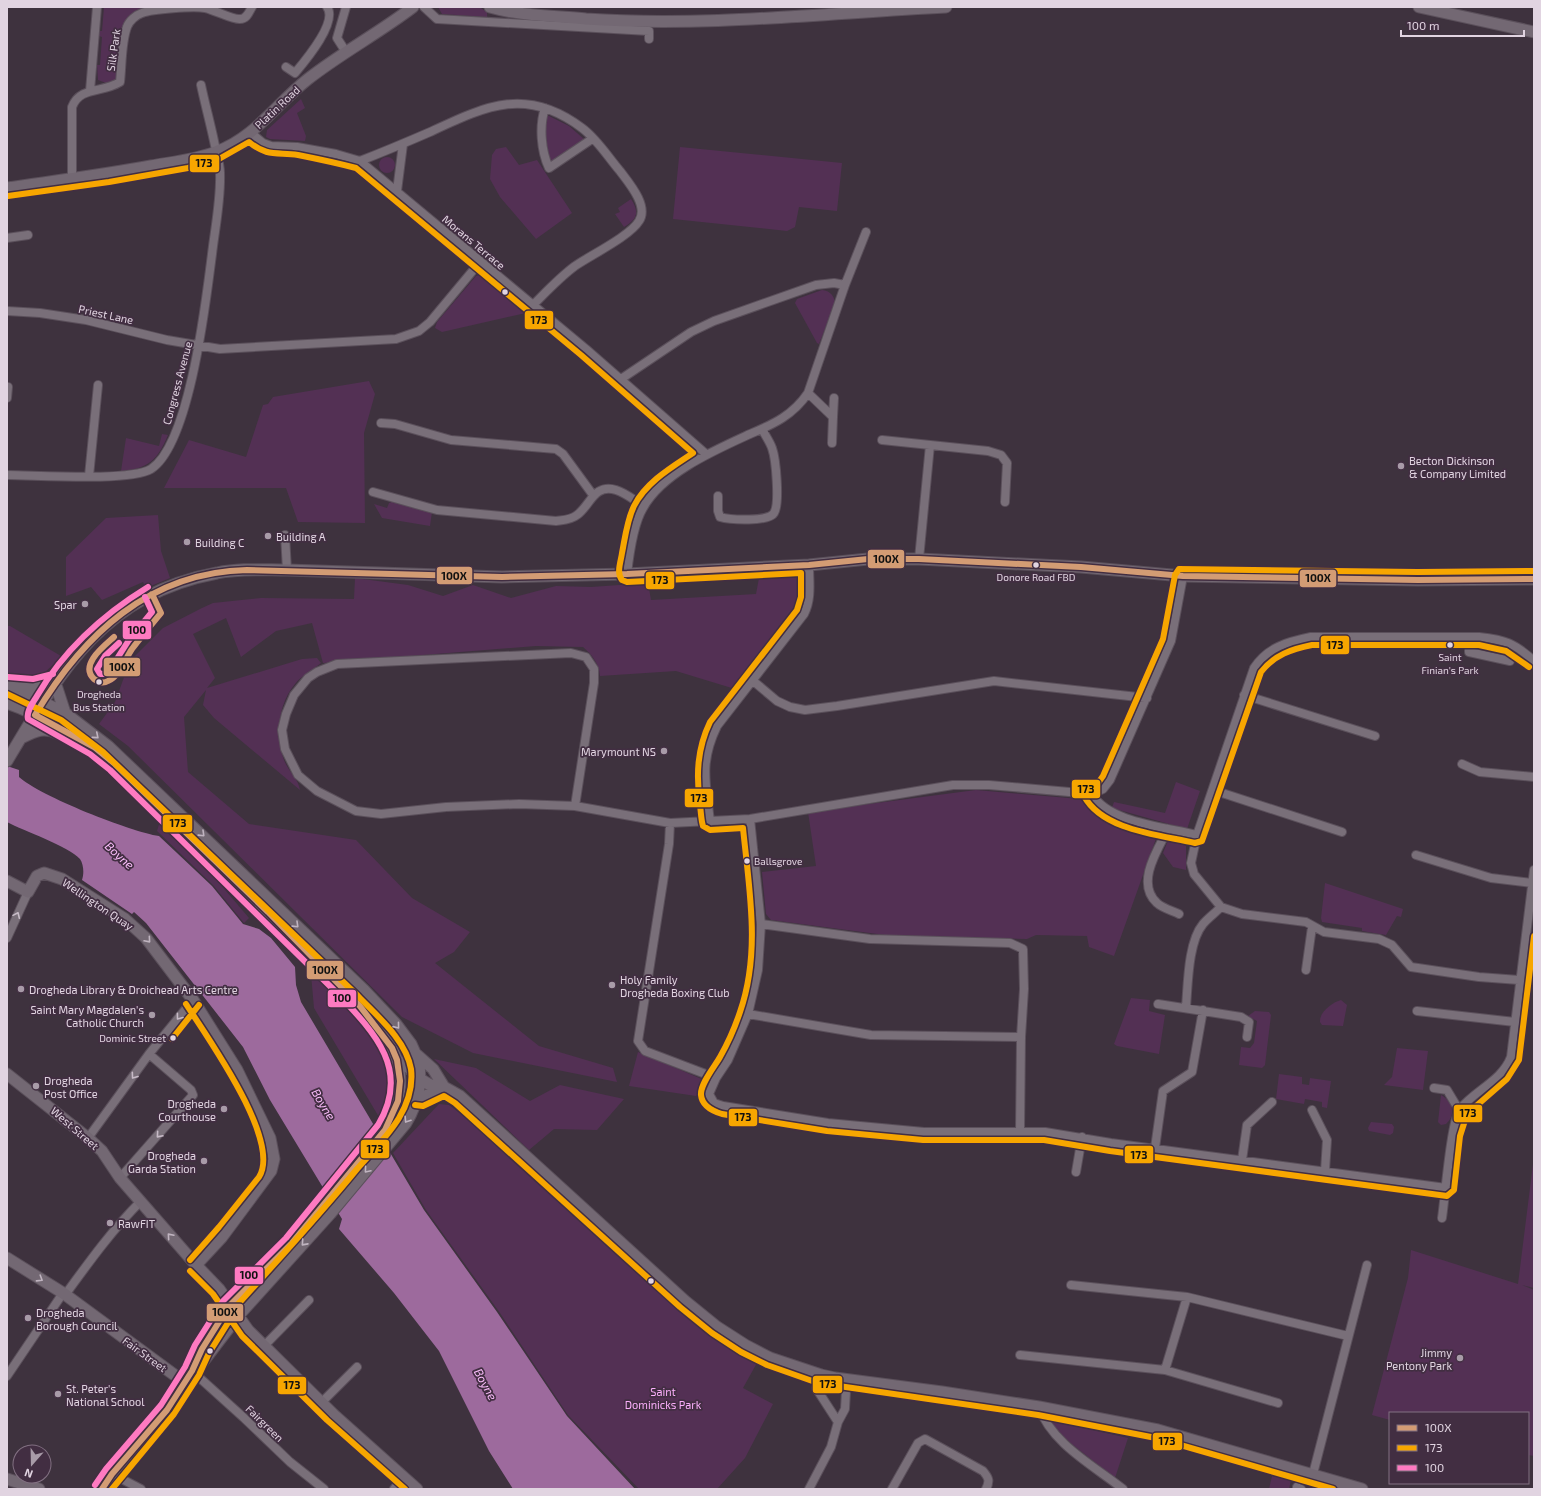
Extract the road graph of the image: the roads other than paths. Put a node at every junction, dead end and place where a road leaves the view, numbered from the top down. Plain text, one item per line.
1 (97, 7) edge
2 (252, 7) edge
3 (327, 7) edge
4 (346, 7) edge
5 (413, 7) edge
6 (424, 7) edge
7 (490, 7) edge
8 (946, 7) edge
9 (1419, 7) edge
10 (182, 8) edge
11 (545, 20) junction
12 (1534, 32) edge
13 (649, 39) dead end
14 (346, 52) junction
15 (286, 67) dead end
16 (201, 85) dead end
17 (90, 91) junction
18 (545, 108) junction
19 (250, 132) junction
20 (592, 139) junction
21 (404, 144) junction
22 (216, 152) junction
23 (360, 161) junction
24 (72, 178) junction
25 (7, 188) edge
26 (397, 191) junction
27 (866, 232) dead end
28 (28, 235) dead end
29 (7, 238) edge
30 (480, 262) junction
31 (845, 285) junction
32 (533, 305) junction
33 (7, 311) edge
34 (199, 346) junction
35 (621, 379) junction
36 (98, 384) dead end
37 (8, 387) dead end
38 (808, 393) junction
39 (7, 398) edge
40 (834, 398) dead end
41 (833, 416) junction
42 (381, 423) dead end
43 (762, 429) junction
44 (882, 440) dead end
45 (832, 443) dead end
46 (930, 445) junction
47 (706, 454) junction
48 (7, 475) edge
49 (89, 476) junction
50 (373, 492) dead end
51 (593, 495) junction
52 (718, 496) dead end
53 (1004, 502) dead end
54 (644, 506) junction
55 (285, 535) dead end
56 (919, 559) junction
57 (809, 565) junction
58 (287, 570) junction
59 (627, 574) junction
60 (1182, 576) junction
61 (1534, 579) edge
62 (1469, 637) junction
63 (1510, 661) dead end
64 (1534, 661) edge
65 (752, 680) junction
66 (55, 682) junction
67 (7, 685) edge
68 (1244, 695) junction
69 (1147, 698) junction
70 (42, 702) junction
71 (7, 703) edge
72 (65, 713) junction
73 (35, 716) junction
74 (1375, 736) dead end
75 (21, 738) junction
76 (94, 747) junction
77 (8, 759) edge
78 (1462, 764) dead end
79 (1534, 777) edge
80 (1213, 790) junction
81 (1092, 794) junction
82 (575, 806) junction
83 (750, 819) junction
84 (710, 822) junction
85 (670, 823) junction
86 (1168, 829) junction
87 (1342, 832) dead end
88 (1197, 835) junction
89 (1416, 855) dead end
90 (1534, 870) edge
91 (7, 881) edge
92 (1532, 883) junction
93 (28, 892) junction
94 (1221, 907) junction
95 (1179, 914) dead end
96 (761, 924) junction
97 (1312, 927) junction
98 (7, 938) edge
99 (1306, 970) dead end
100 (1519, 980) junction
101 (193, 1000) junction
102 (1158, 1004) dead end
103 (1186, 1007) junction
104 (1203, 1010) junction
105 (1416, 1011) dead end
106 (748, 1014) junction
107 (1515, 1022) junction
108 (1021, 1037) junction
109 (1248, 1037) dead end
110 (415, 1053) junction
111 (149, 1054) junction
112 (397, 1062) junction
113 (7, 1074) edge
114 (436, 1074) junction
115 (420, 1078) junction
116 (716, 1078) junction
117 (444, 1087) junction
118 (1434, 1088) dead end
119 (400, 1093) junction
120 (417, 1097) junction
121 (1272, 1102) dead end
122 (1312, 1110) dead end
123 (1459, 1110) junction
124 (1020, 1132) junction
125 (1082, 1137) junction
126 (88, 1138) junction
127 (1155, 1148) junction
128 (1242, 1160) junction
129 (1325, 1171) junction
130 (1076, 1172) dead end
131 (120, 1178) junction
132 (1446, 1188) junction
133 (141, 1201) junction
134 (328, 1209) junction
135 (1442, 1218) dead end
136 (7, 1258) edge
137 (1367, 1265) dead end
138 (196, 1266) junction
139 (1071, 1285) dead end
140 (64, 1294) junction
141 (1187, 1297) junction
142 (309, 1300) dead end
143 (229, 1306) junction
144 (238, 1316) junction
145 (1348, 1336) junction
146 (264, 1346) junction
147 (1020, 1355) dead end
148 (357, 1367) dead end
149 (1165, 1370) junction
150 (192, 1371) junction
151 (821, 1375) junction
152 (7, 1376) edge
153 (184, 1382) junction
154 (846, 1391) dead end
155 (321, 1403) junction
156 (1278, 1403) dead end
157 (1039, 1407) junction
158 (838, 1422) junction
159 (112, 1474) junction
160 (1313, 1474) junction
161 (403, 1478) junction
162 (7, 1479) edge
163 (39, 1489) edge
164 (102, 1489) edge
165 (141, 1489) edge
166 (324, 1489) edge
167 (394, 1489) edge
168 (417, 1489) edge
169 (809, 1489) edge
170 (892, 1489) edge
171 (986, 1489) edge
172 (1123, 1489) edge
173 (1362, 1489) edge

1 - 17 street, Silk Park
2 - 10 street, Silk Park
3 - 15 street
4 - 14 street
5 - 14 street, Platin Road
6 - 11 street
7 - 11 street
8 - 11 street
9 - 12 street
10 - 17 street, Silk Park
11 - 13 street
14 - 19 street, Platin Road
16 - 22 street, Congress Avenue
17 - 24 street, Silk Park
18 - 20 street
18 - 20 street
18 - 21 street
19 - 22 street, Platin Road
19 - 23 street, Morans Terrace
20 - 32 street
21 - 23 street
21 - 26 street
22 - 24 street, Platin Road
22 - 34 street, Congress Avenue
23 - 26 street, Morans Terrace
24 - 25 street, Platin Road
26 - 30 street, Morans Terrace
27 - 31 street
28 - 29 street
30 - 32 street, Morans Terrace
30 - 34 street, Priest Lane
31 - 35 street
31 - 38 street
32 - 35 street, Morans Terrace
33 - 34 street, Priest Lane
34 - 49 street, Congress Avenue
35 - 47 street, Morans Terrace
36 - 49 street
37 - 39 street
38 - 41 street
38 - 43 street
40 - 41 street
41 - 45 street
42 - 51 street
43 - 47 street
43 - 52 street
44 - 46 street
46 - 53 street
46 - 56 street
47 - 54 street
48 - 49 street, Congress Avenue
50 - 51 street
51 - 54 street
54 - 59 street
55 - 58 street
56 - 57 street
56 - 60 street
57 - 59 street
57 - 65 street
58 - 59 street
58 - 66 street
60 - 61 street
60 - 69 street
62 - 63 street
62 - 64 street
62 - 68 street
65 - 69 street
65 - 84 street
66 - 67 street
66 - 70 street
66 - 72 street
67 - 70 street
68 - 74 street
68 - 80 street
69 - 81 street
70 - 72 street
70 - 73 street
71 - 73 street
72 -> 110 street
73 - 75 street
73 - 76 street
75 - 76 street
75 - 77 street
76 - 112 street
78 - 79 street
80 - 87 street
80 - 88 street
81 - 83 street
81 - 86 street
82 - 82 street
82 - 85 street
83 - 84 street
83 - 96 street
84 - 85 street
85 - 116 street
86 - 88 street
86 - 95 street
88 - 94 street
89 - 92 street
90 - 92 street
91 - 93 street
92 - 100 street
98 -> 93 street
93 -> 101 street, Wellington Quay
94 - 97 street
94 - 103 street
96 - 106 street
96 - 108 street
97 - 99 street
97 - 100 street
100 - 107 street
101 -> 111 street
101 - 138 street, Wellington Quay
102 - 103 street
103 - 104 street
104 - 109 street
104 - 127 street
105 - 107 street
106 - 108 street
106 - 116 street
107 - 123 street
108 - 124 street
110 - 114 street
110 - 115 street
111 -> 126 street
111 -> 131 street
112 - 115 street
112 - 119 street
113 - 126 street, West Street
114 - 115 street
114 - 117 street
115 - 117 street
115 - 119 street
115 - 120 street
116 - 124 street
117 - 120 street
117 - 151 street
118 - 123 street
119 - 134 street
120 -> 134 street
121 - 128 street
122 - 129 street
123 - 132 street
124 - 125 street
125 - 127 street
125 - 130 street
126 - 131 street, West Street
127 - 128 street
128 - 129 street
129 - 132 street
131 - 133 street, West Street
132 - 135 street
138 -> 133 street, West Street
133 - 140 street
134 - 143 street
134 -> 144 street
136 -> 140 street, Fair Street
137 - 145 street
138 - 143 street, West Street
139 - 141 street
140 - 152 street
140 - 153 street, Fair Street
141 - 145 street
141 - 149 street
142 - 146 street
143 - 144 street, West Street
143 - 150 street
144 - 146 street, West Street
144 - 150 street
145 - 160 street
146 - 155 street, West Street
147 - 149 street
148 - 155 street
149 - 156 street
150 - 153 street
150 - 166 street, Fairgreen
151 - 157 street
151 - 158 street
153 - 159 street
154 - 158 street
155 - 161 street, West Street
157 - 160 street
157 - 172 street
158 - 169 street
159 - 164 street
159 - 165 street
160 - 173 street
161 - 167 street
161 - 168 street, West Street
162 - 163 street
170 - 171 street

